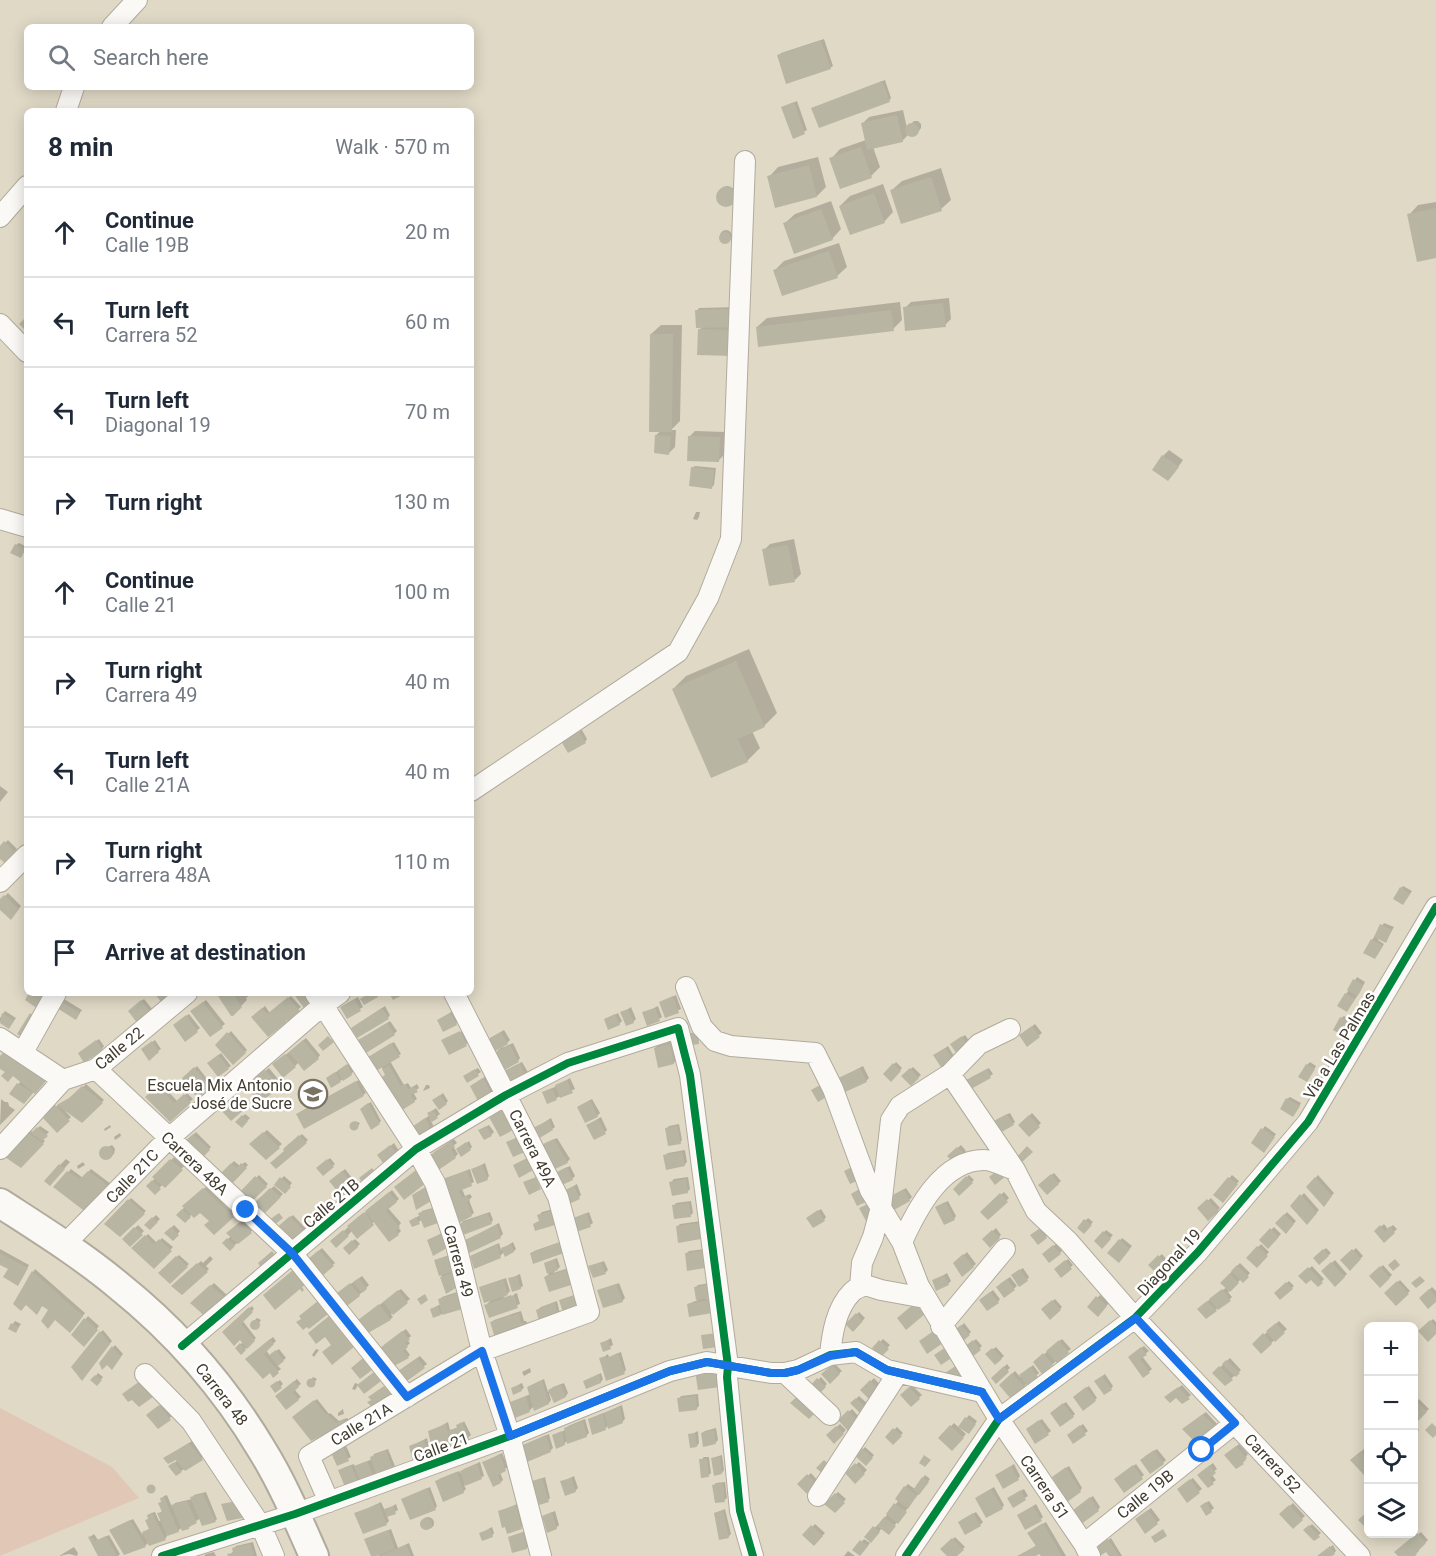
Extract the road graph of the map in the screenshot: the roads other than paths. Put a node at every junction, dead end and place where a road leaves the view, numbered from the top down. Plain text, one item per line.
1 (138, 0) edge
2 (115, 24) edge
3 (73, 90) edge
4 (67, 108) edge
5 (745, 161) dead end
6 (24, 189) edge
7 (0, 217) edge
8 (0, 324) edge
9 (24, 349) edge
10 (0, 519) edge
11 (24, 526) edge
12 (474, 788) edge
13 (24, 858) edge
14 (0, 882) edge
15 (1436, 907) edge
16 (686, 987) dead end
17 (54, 996) edge
18 (183, 996) edge
19 (456, 996) edge
20 (319, 999) edge
21 (1010, 1029) dead end
22 (0, 1038) edge
23 (23, 1052) junction
24 (96, 1070) junction
25 (950, 1074) junction
26 (63, 1080) junction
27 (506, 1095) junction
28 (168, 1139) junction
29 (0, 1149) edge
30 (416, 1149) junction
31 (1015, 1170) junction
32 (1252, 1188) joint
33 (0, 1203) edge
34 (881, 1207) junction
35 (902, 1242) junction
36 (64, 1245) junction
37 (1005, 1249) dead end
38 (292, 1253) junction
39 (860, 1287) junction
40 (925, 1298) junction
41 (589, 1312) joint
42 (1136, 1318) junction
43 (941, 1326) junction
44 (182, 1346) junction
45 (482, 1351) junction
46 (830, 1356) junction
47 (728, 1366) junction
48 (898, 1372) junction
49 (785, 1373) junction
50 (145, 1374) dead end
51 (982, 1392) junction
52 (407, 1397) junction
53 (830, 1415) dead end
54 (999, 1419) junction
55 (1235, 1423) junction
56 (510, 1436) junction
57 (818, 1496) dead end
58 (329, 1502) junction
59 (295, 1514) junction
60 (261, 1526) junction
61 (1087, 1550) edge
62 (170, 1555) edge
63 (274, 1556) edge
64 (314, 1556) edge
65 (541, 1556) edge
66 (753, 1556) edge
67 (906, 1556) edge
68 (1360, 1556) edge

1 - 2 street
3 - 4 street
5 - 12 street
6 - 7 street
8 - 9 street
10 - 11 street
13 - 14 street
15 - 32 street, Via a Las Palmas
16 - 34 street, Carrera 51
17 - 23 street
18 - 24 street, Calle 22
19 - 27 street, Carrera 49A
20 - 28 street, Calle 21C
20 - 30 street, Carrera 49
21 - 25 street
22 - 23 street
23 - 26 street
24 - 26 street, Calle 22
24 - 28 street, Carrera 48A
25 - 31 street, Carrera 52
25 - 34 street
26 - 29 street
27 - 30 street, Calle 21B
27 - 41 street, Carrera 49A
27 - 47 street, Calle 21B
28 - 36 street, Calle 21C
28 - 38 street, Carrera 48A
30 - 38 street, Calle 21B
30 - 45 street, Carrera 49
31 - 35 street
31 - 42 street, Carrera 52
32 - 42 street, Diagonal 19
33 - 36 highway, Carrera 48
34 - 35 street, Carrera 51
34 - 39 street
35 - 40 street, Carrera 51
36 - 44 highway, Carrera 48
37 - 43 street
38 - 44 street, Calle 21B
38 - 52 street, Carrera 48A
39 - 40 street
39 - 46 street
40 - 43 street, Carrera 51
41 - 45 street, Calle 21A
42 - 54 street, Diagonal 19
42 - 55 street, Carrera 52
43 - 51 street, Carrera 51
44 - 59 highway, Carrera 48
45 - 52 street, Calle 21A
45 - 56 street, Carrera 49
46 - 48 street
46 - 49 street
47 - 49 street, Calle 21
47 - 56 street, Calle 21
47 - 66 street
48 - 51 street
48 - 57 street
49 - 53 street
50 - 60 street
51 - 54 street, Carrera 51
52 - 58 street, Calle 21A
54 - 61 street, Carrera 51
54 - 67 street, Diagonal 19
55 - 61 street, Calle 19B
55 - 68 street, Carrera 52
56 - 58 street, Calle 21
56 - 65 street, Carrera 49
58 - 59 street, Calle 21
59 - 60 street, Calle 21
59 - 64 highway, Carrera 48
60 - 62 street, Calle 21
60 - 63 street

